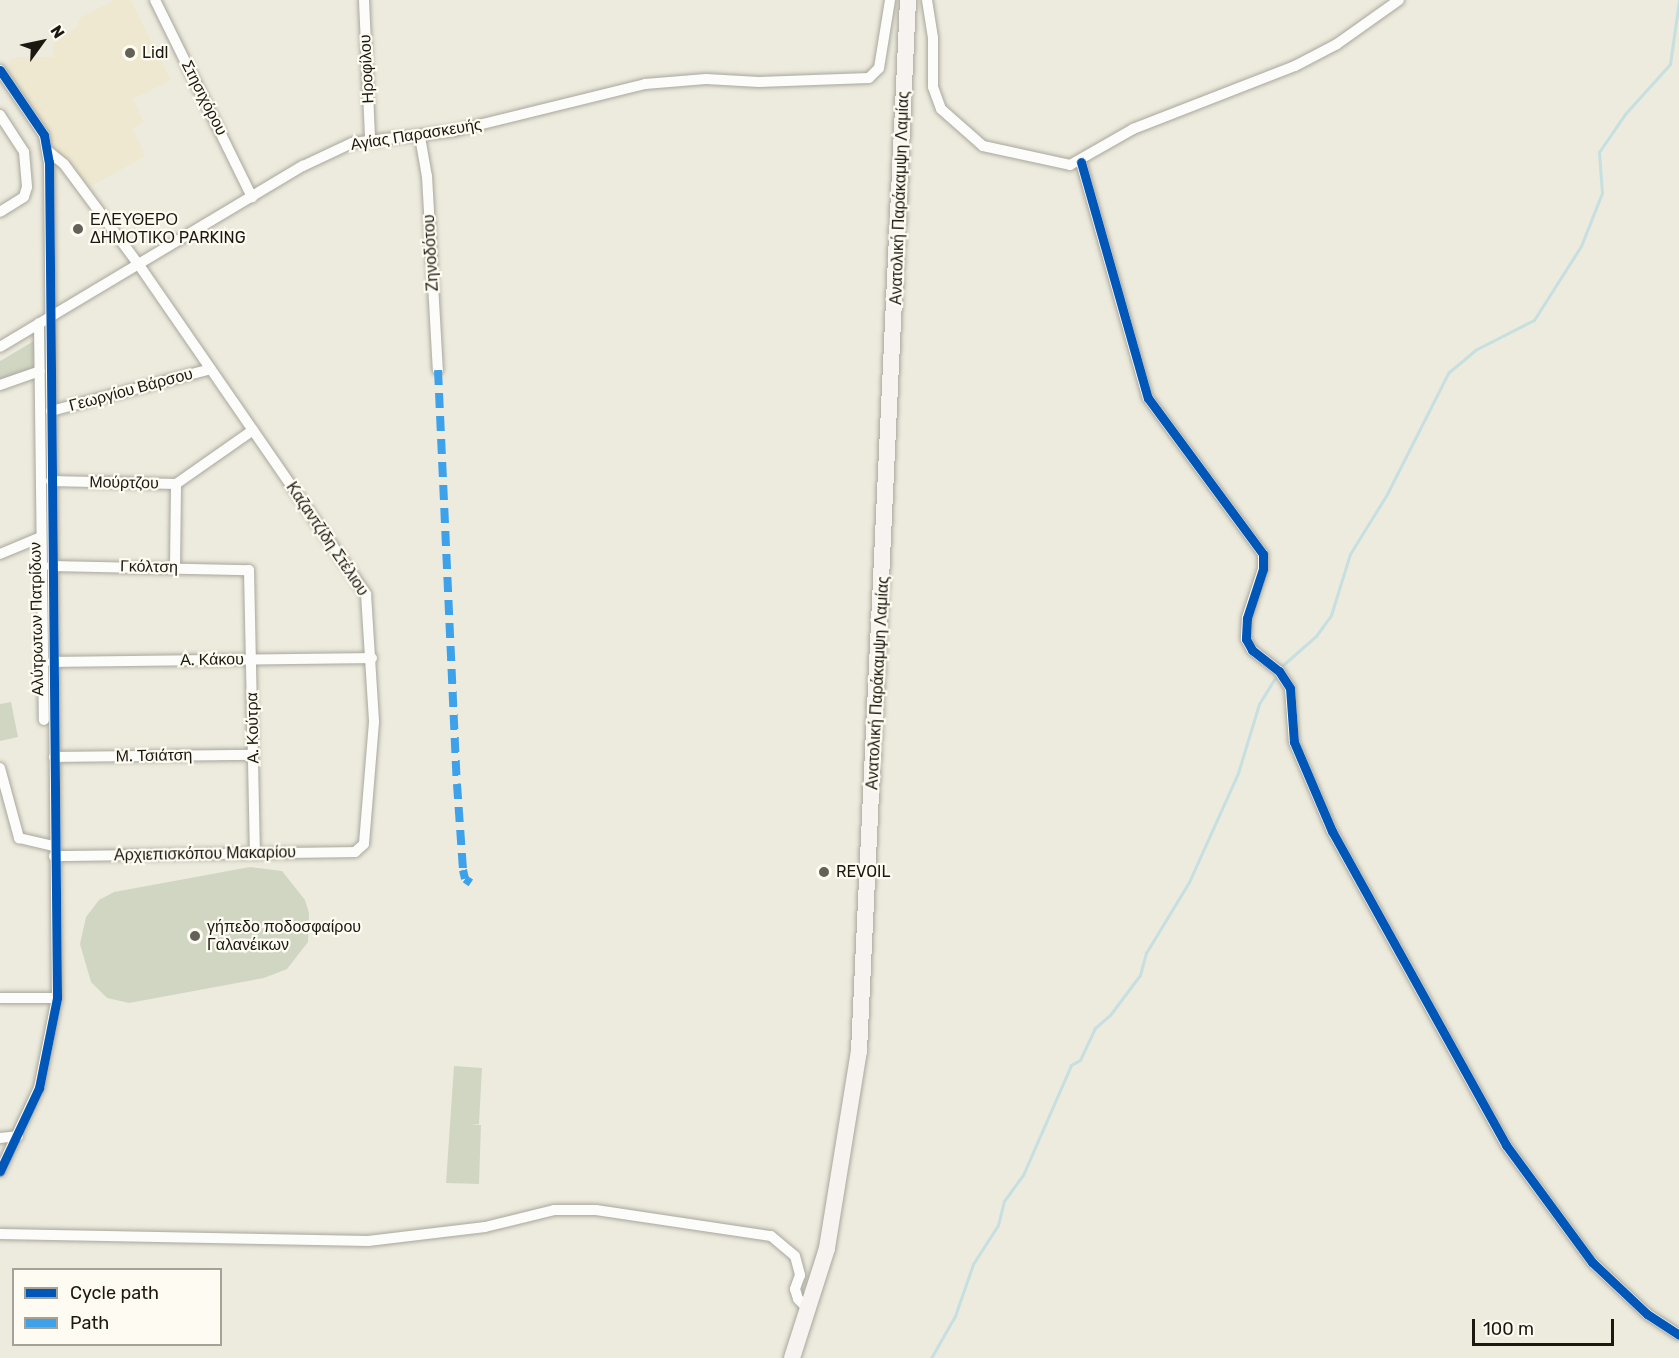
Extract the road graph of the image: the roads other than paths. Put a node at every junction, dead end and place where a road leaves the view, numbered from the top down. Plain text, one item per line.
1 (155, 0) edge
2 (364, 0) edge
3 (890, 0) edge
4 (908, 0) edge
5 (927, 0) edge
6 (1399, 0) edge
7 (0, 70) edge
8 (0, 115) edge
9 (420, 137) junction
10 (370, 139) junction
11 (49, 152) junction
12 (1081, 162) junction
13 (252, 197) junction
14 (0, 212) edge
15 (139, 265) junction
16 (50, 317) junction
17 (39, 323) junction
18 (0, 347) edge
19 (211, 369) junction
20 (438, 370) dead end
21 (40, 371) junction
22 (0, 385) edge
23 (51, 411) junction
24 (253, 430) junction
25 (51, 481) junction
26 (176, 484) junction
27 (41, 537) junction
28 (0, 554) edge
29 (51, 566) junction
30 (175, 567) junction
31 (247, 568) joint
32 (372, 658) junction
33 (252, 659) junction
34 (52, 662) junction
35 (44, 720) dead end
36 (253, 755) junction
37 (54, 757) junction
38 (0, 768) edge
39 (54, 851) junction
40 (355, 852) joint
41 (255, 854) junction
42 (0, 998) edge
43 (57, 998) junction
44 (18, 1136) junction
45 (0, 1138) edge
46 (0, 1171) edge
47 (0, 1234) edge
48 (809, 1310) junction
49 (1679, 1335) edge
50 (792, 1358) edge

1 - 13 street, Στησιχόρου
2 - 10 street, Ηροφίλου
3 - 9 street, Αγίας Παρασκευής
4 - 48 main road, Ανατολική Παράκαμψη Λαμίας
5 - 12 street
6 - 12 street
7 - 11 street, Αλύτρωτων Πατρίδων
8 - 14 street
9 - 10 street, Αγίας Παρασκευής
9 - 20 street, Ζηνοδότου
10 - 13 street, Αγίας Παρασκευής
11 - 15 street, Καζαντζίδη Στέλιου
11 - 16 street, Αλύτρωτων Πατρίδων
12 - 49 street
13 - 15 street, Αγίας Παρασκευής
15 - 16 street, Αγίας Παρασκευής
15 - 19 street, Καζαντζίδη Στέλιου
16 - 17 street, Αγίας Παρασκευής
16 - 23 street, Αλύτρωτων Πατρίδων
17 - 18 street, Αγίας Παρασκευής
17 - 21 street
19 - 23 street, Γεωργίου Βάρσου
19 - 24 street, Καζαντζίδη Στέλιου
21 - 22 street
21 - 27 street
23 - 25 street, Αλύτρωτων Πατρίδων
24 - 26 street, Μούρτζου
24 - 32 street, Καζαντζίδη Στέλιου
25 - 26 street, Μούρτζου
25 - 29 street, Αλύτρωτων Πατρίδων
26 - 30 street
27 - 28 street
27 - 35 street
29 - 30 street, Γκόλτση
29 - 34 street, Αλύτρωτων Πατρίδων
30 - 31 street, Γκόλτση
31 - 33 street, Α. Κούτρα
32 - 33 street, Α. Κάκου
32 - 40 street, Καζαντζίδη Στέλιου
33 - 34 street, Α. Κάκου
33 - 36 street, Α. Κούτρα
34 - 37 street, Αλύτρωτων Πατρίδων
36 - 37 street, Μ. Τσιάτση
36 - 41 street, Α. Κούτρα
37 - 39 street, Αλύτρωτων Πατρίδων
38 - 39 street, Αρχιεπισκόπου Μακαρίου
39 - 41 street, Αρχιεπισκόπου Μακαρίου
39 - 43 street, Αλύτρωτων Πατρίδων
40 - 41 street, Αρχιεπισκόπου Μακαρίου
42 - 43 street
43 - 44 street, Αλύτρωτων Πατρίδων
44 - 45 street
44 - 46 street, Αλύτρωτων Πατρίδων
47 - 48 street
48 - 50 main road, Ανατολική Παράκαμψη Λαμίας

